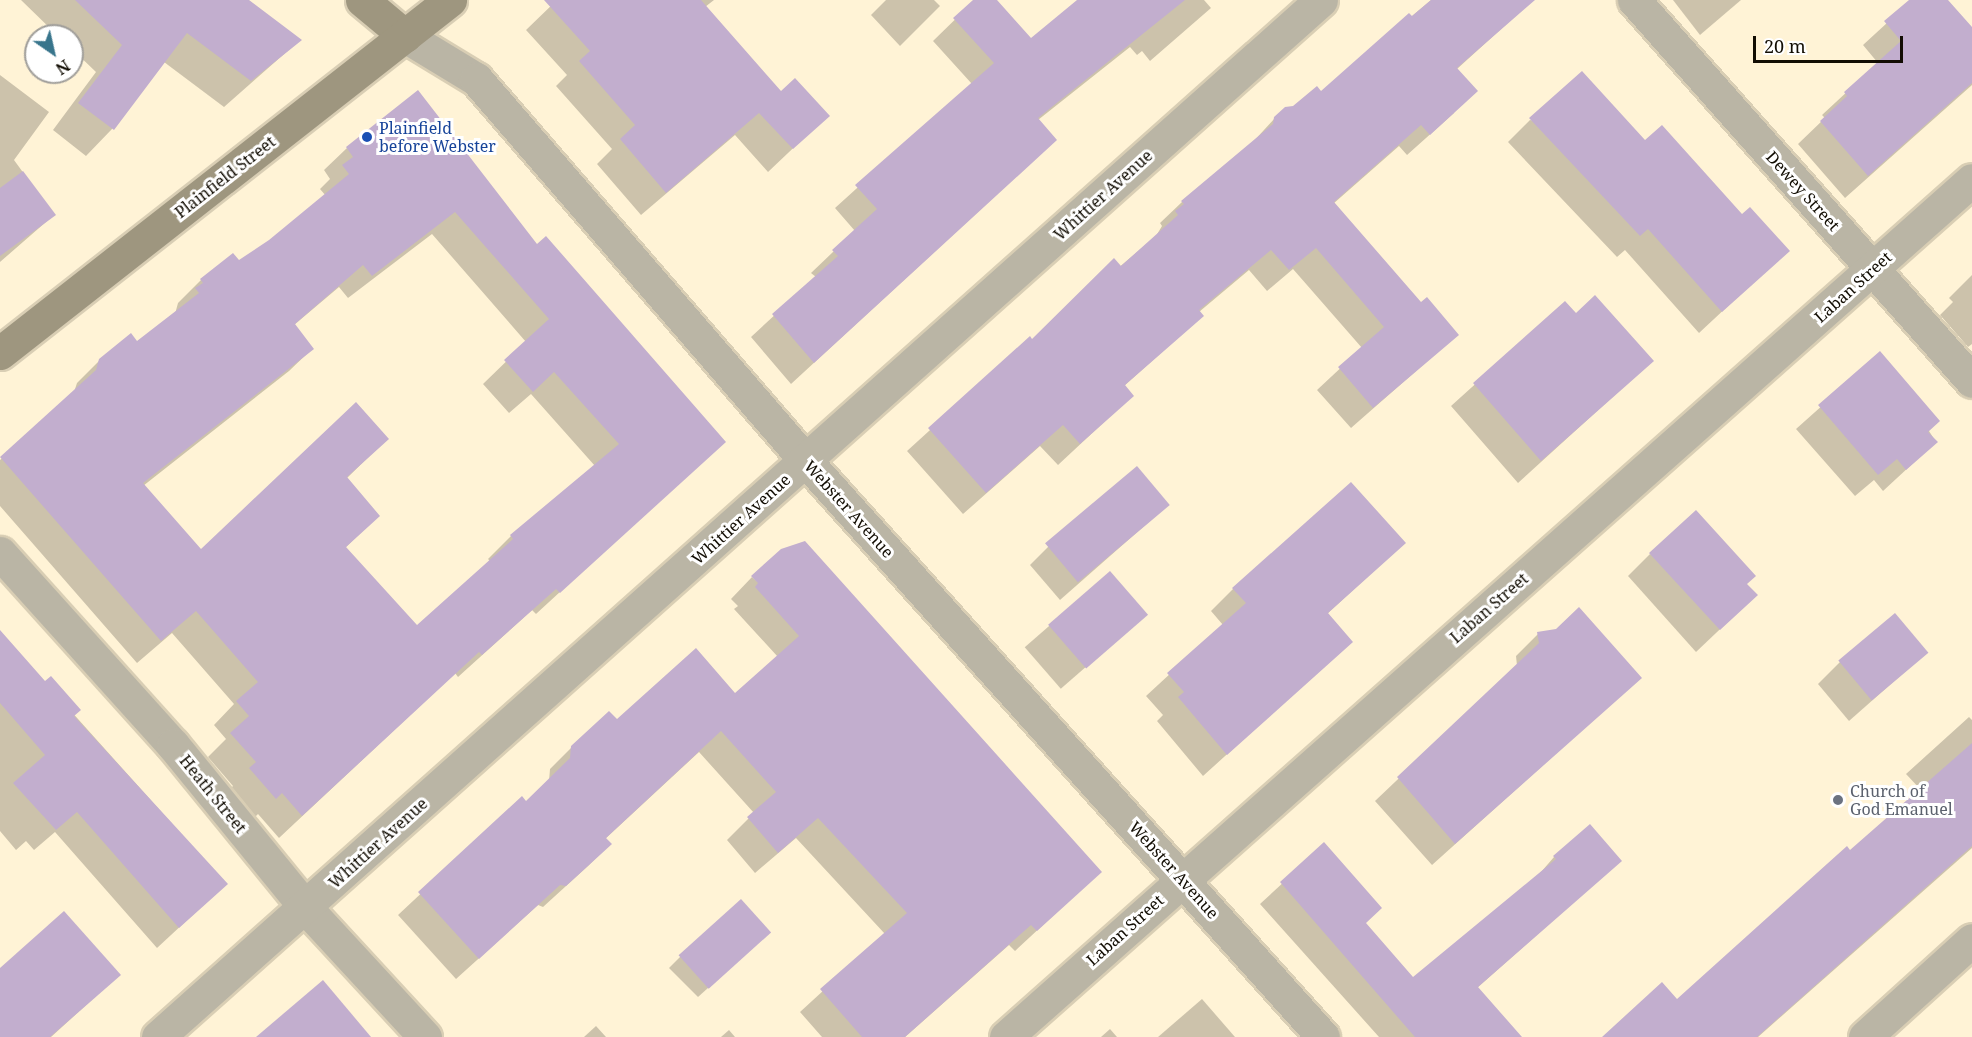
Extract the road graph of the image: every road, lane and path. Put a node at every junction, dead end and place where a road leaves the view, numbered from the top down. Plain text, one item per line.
1 (362, 0) edge
2 (450, 0) edge
3 (1321, 0) edge
4 (1634, 0) edge
5 (405, 36) junction
6 (1972, 180) edge
7 (1873, 270) junction
8 (5, 341) edge
9 (1972, 381) edge
10 (806, 462) junction
11 (0, 553) edge
12 (1182, 879) junction
13 (305, 907) junction
14 (1972, 940) edge
15 (159, 1037) edge
16 (425, 1037) edge
17 (1006, 1037) edge
18 (1323, 1037) edge
19 (1865, 1037) edge

1 - 5 main road, Webster Avenue
2 - 5 main road, Plainfield Street
3 - 10 street, Whittier Avenue
4 - 7 street, Dewey Street
5 - 8 main road, Plainfield Street
5 - 10 street, Webster Avenue
6 - 7 street, Laban Street
7 - 9 street, Dewey Street
7 - 12 street, Laban Street
10 - 12 street, Webster Avenue
10 - 13 street, Whittier Avenue
11 - 13 street, Heath Street
12 - 17 street, Laban Street
12 - 18 street, Webster Avenue
13 - 15 street, Whittier Avenue
13 - 16 street, Heath Street
14 - 19 street

